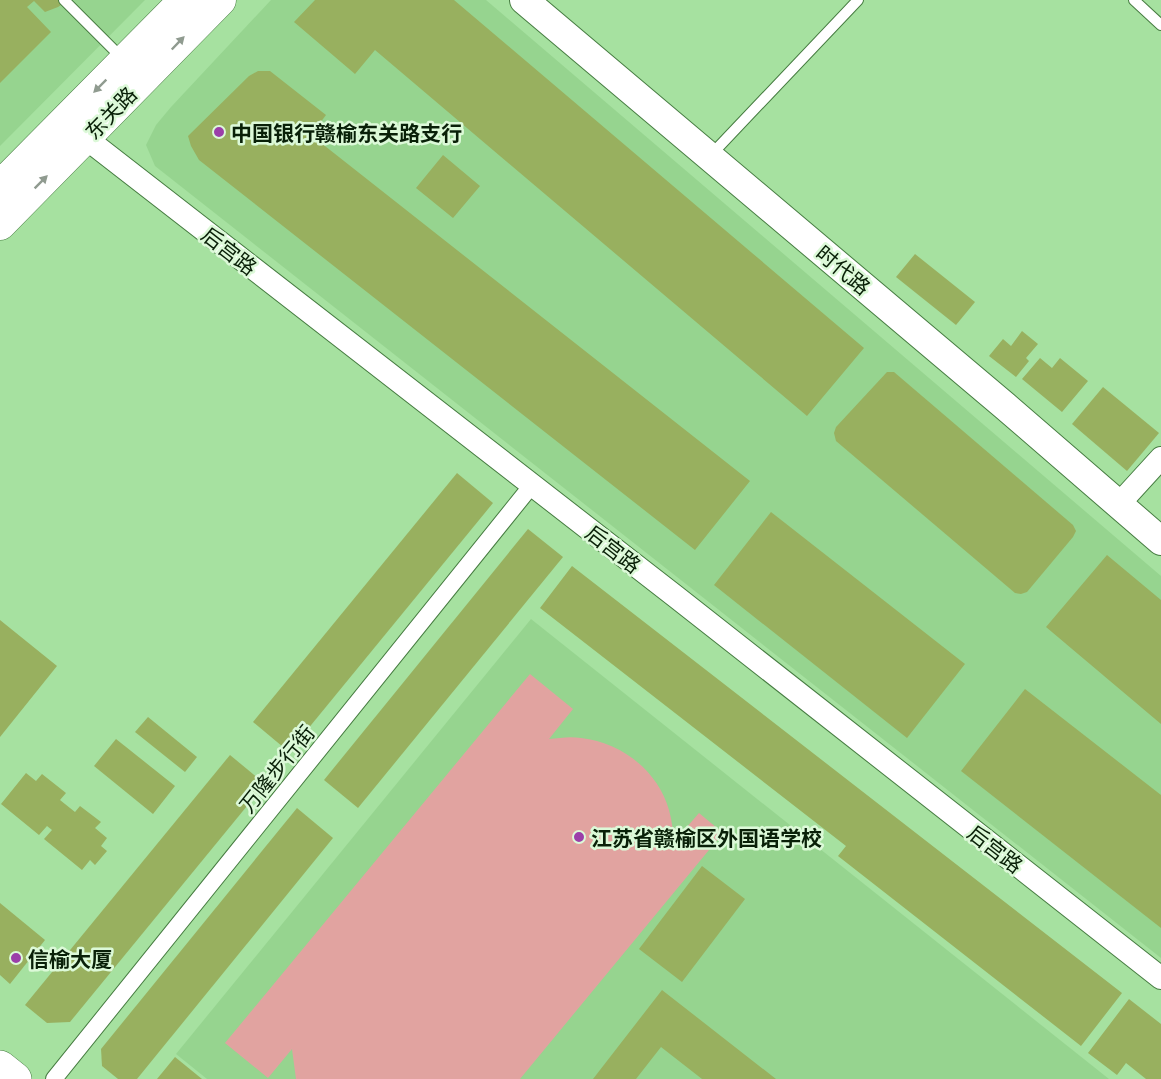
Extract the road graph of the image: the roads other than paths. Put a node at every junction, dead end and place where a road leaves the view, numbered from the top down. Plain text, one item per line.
1 (64, 0) edge
2 (185, 0) edge
3 (220, 0) edge
4 (524, 0) edge
5 (858, 0) edge
6 (1134, 0) edge
7 (1161, 25) edge
8 (125, 61) junction
9 (75, 130) junction
10 (710, 156) junction
11 (0, 187) edge
12 (0, 224) edge
13 (1161, 458) edge
14 (532, 485) junction
15 (1119, 504) junction
16 (1161, 541) edge
17 (1161, 978) edge
18 (0, 1067) edge
19 (15, 1079) edge
20 (54, 1079) edge

1 - 8 lane
2 - 8 main road, 东关路
9 -> 3 main road, 东关路
4 - 10 street, 时代路
5 - 10 lane
6 - 7 lane
8 -> 9 main road, 东关路
9 - 11 main road, 东关路
12 -> 9 main road, 东关路
9 - 14 street, 后宫路
10 - 15 street, 时代路
13 - 15 street
14 - 17 street, 后宫路
14 - 20 street, 万隆步行街
15 - 16 street, 时代路
18 - 19 main road

